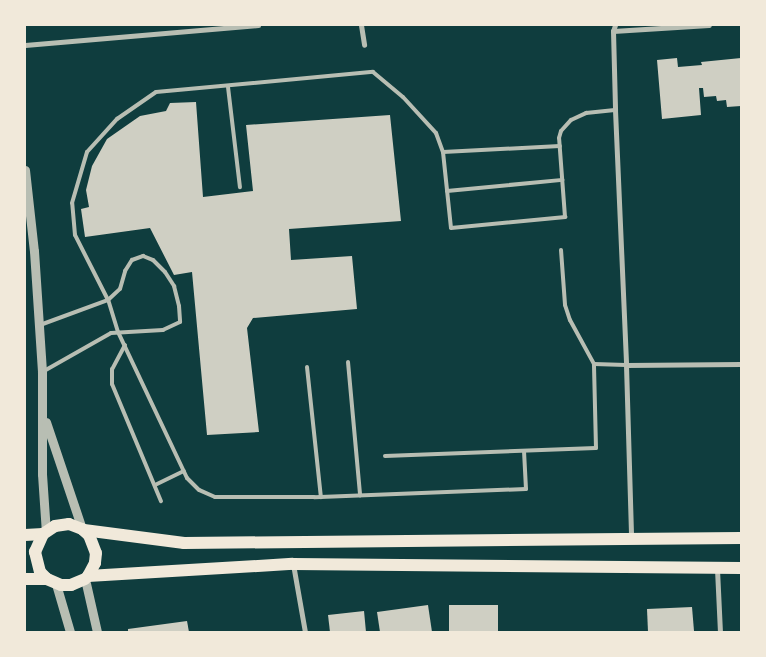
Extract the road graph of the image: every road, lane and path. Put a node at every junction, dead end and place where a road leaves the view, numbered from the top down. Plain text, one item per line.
1 (258, 25) edge
2 (361, 25) edge
3 (616, 25) edge
4 (709, 25) edge
5 (613, 31) junction
6 (25, 45) edge
7 (364, 45) dead end
8 (228, 87) junction
9 (614, 110) junction
10 (560, 146) junction
11 (443, 152) junction
12 (25, 170) edge
13 (562, 180) junction
14 (240, 187) dead end
15 (447, 191) junction
16 (562, 250) dead end
17 (108, 300) junction
18 (38, 326) junction
19 (118, 332) junction
20 (125, 345) junction
21 (348, 362) dead end
22 (594, 364) junction
23 (741, 364) edge
24 (626, 365) junction
25 (307, 367) dead end
26 (42, 372) junction
27 (44, 418) junction
28 (524, 451) junction
29 (385, 456) dead end
30 (184, 472) junction
31 (154, 485) junction
32 (360, 496) junction
33 (320, 497) junction
34 (161, 501) dead end
35 (83, 530) junction
36 (44, 533) junction
37 (25, 535) edge
38 (631, 538) junction
39 (741, 538) edge
40 (293, 564) junction
41 (717, 568) junction
42 (741, 568) edge
43 (86, 577) junction
44 (25, 579) edge
45 (52, 581) junction
46 (70, 632) edge
47 (97, 632) edge
48 (305, 632) edge
49 (720, 632) edge

1 - 6 street
2 - 7 street
3 - 5 street
4 - 5 street
5 - 9 street
8 - 11 lane
8 - 14 lane
8 - 17 lane
9 - 10 lane
9 - 24 street
10 - 11 lane
10 - 13 lane
11 - 15 lane
12 - 18 street
13 - 15 lane
13 - 15 lane
16 - 22 lane
17 - 18 lane
17 - 19 lane
17 - 19 lane
18 - 26 street
19 - 20 lane
19 - 26 lane
20 - 30 lane
20 - 31 lane
21 - 32 lane
22 - 24 lane
22 - 28 lane
23 - 24 street
24 - 38 street
25 - 33 lane
26 - 27 street
27 - 35 street
27 - 36 street
28 - 29 lane
28 - 32 lane
30 - 31 lane
30 - 33 lane
31 - 34 lane
32 - 33 lane
35 - 36 main road
35 - 38 main road
35 - 43 main road
36 - 37 main road
36 - 45 main road
38 - 39 main road
40 - 41 main road
40 - 43 main road
40 - 48 street
41 - 42 main road
41 - 49 street
43 - 45 main road
43 - 47 street
44 - 45 main road
45 - 46 street

